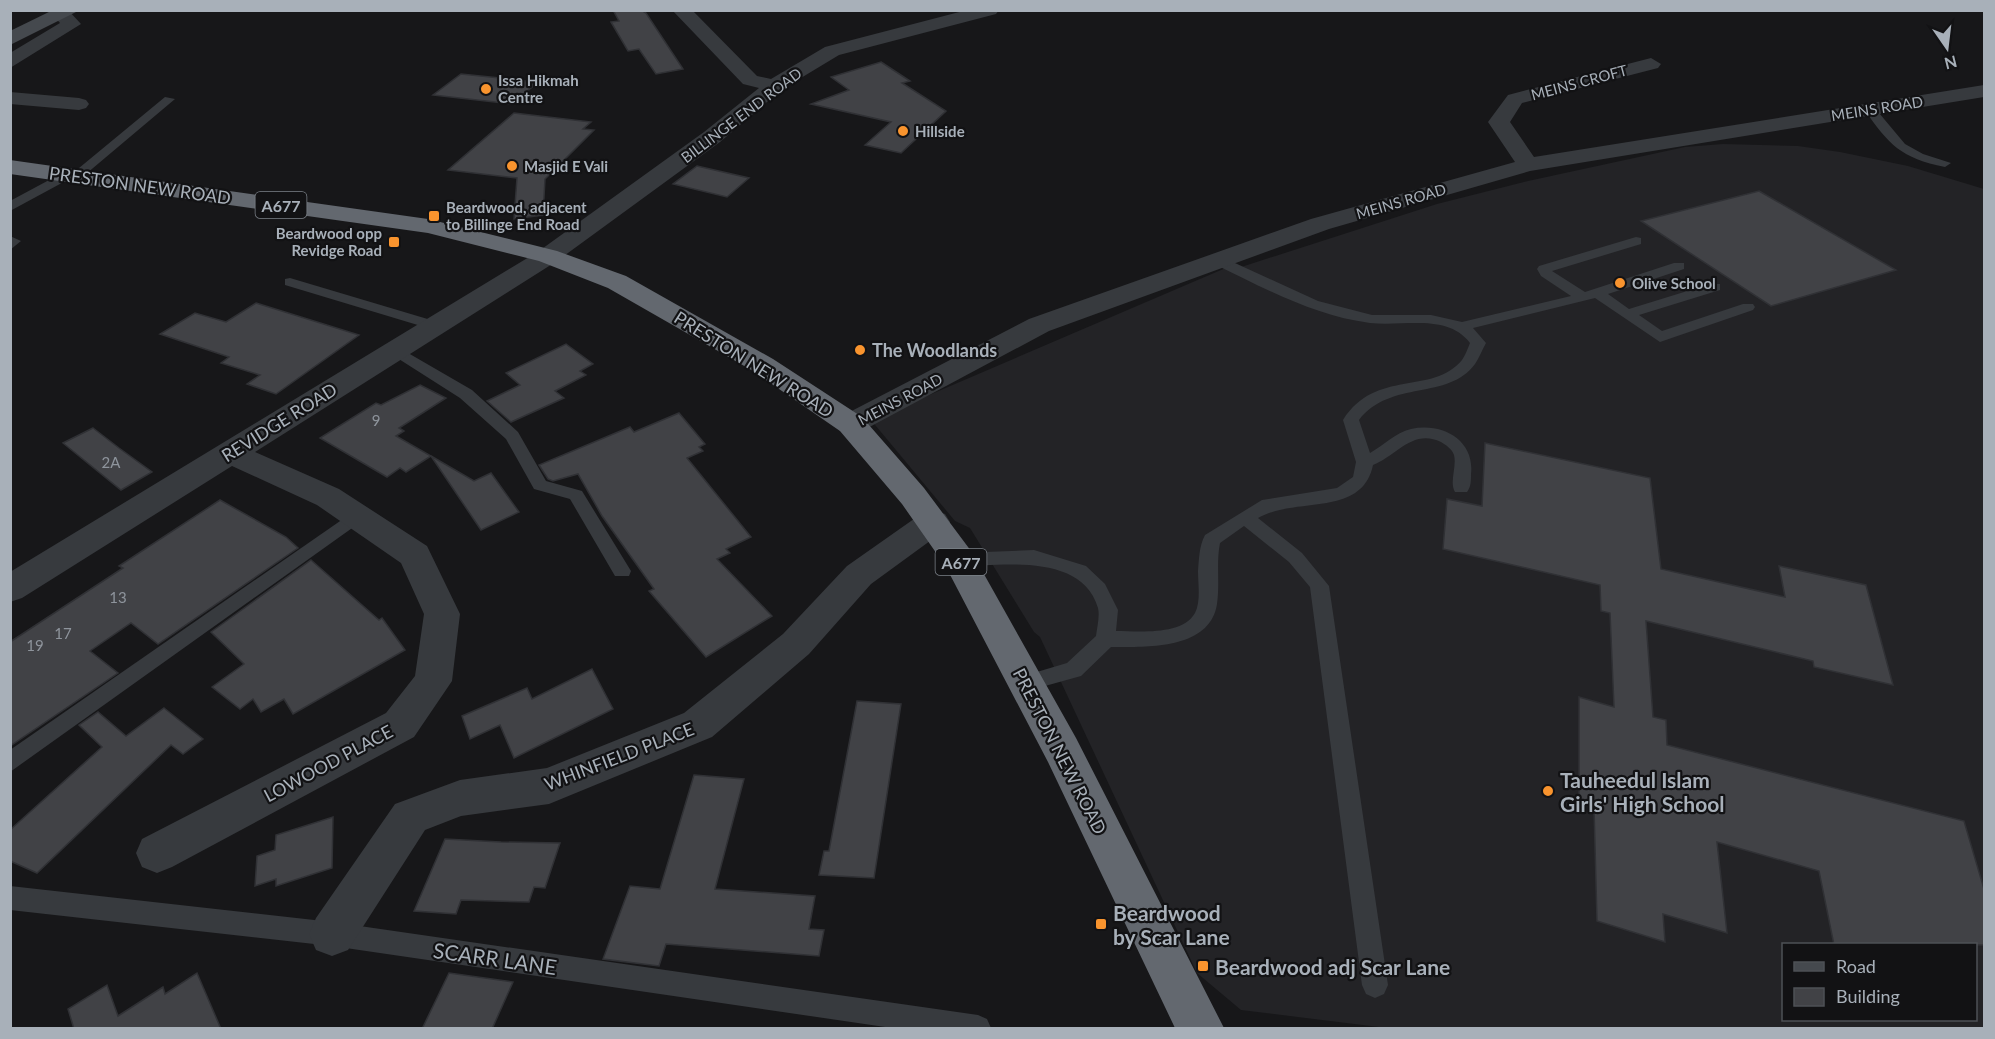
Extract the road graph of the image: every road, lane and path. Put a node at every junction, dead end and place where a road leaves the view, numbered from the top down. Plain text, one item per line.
1 (681, 10) edge
2 (990, 10) edge
3 (54, 14) edge
4 (10, 39) edge
5 (10, 62) edge
6 (1651, 64) dead end
7 (774, 86) junction
8 (1984, 91) edge
9 (10, 98) edge
10 (169, 99) dead end
11 (79, 104) dead end
12 (1870, 109) junction
13 (1945, 163) dead end
14 (1528, 165) junction
15 (10, 167) edge
16 (72, 175) junction
17 (10, 207) edge
18 (10, 240) edge
19 (1636, 241) dead end
20 (10, 246) edge
21 (548, 256) junction
22 (1219, 261) junction
23 (1678, 266) dead end
24 (290, 282) dead end
25 (1715, 287) dead end
26 (1589, 295) junction
27 (1748, 307) dead end
28 (1627, 314) junction
29 (436, 326) junction
30 (1462, 326) junction
31 (396, 351) junction
32 (851, 424) junction
33 (230, 453) junction
34 (1365, 462) junction
35 (1461, 488) dead end
36 (356, 516) junction
37 (1246, 518) junction
38 (933, 522) junction
39 (959, 560) junction
40 (622, 571) dead end
41 (10, 589) edge
42 (1106, 639) junction
43 (1027, 683) junction
44 (10, 763) edge
45 (158, 853) dead end
46 (10, 898) edge
47 (332, 934) junction
48 (1375, 985) dead end
49 (978, 1029) edge
50 (1200, 1029) edge

1 - 7 street
2 - 7 street, BILLINGE END ROAD
3 - 4 main road
3 - 5 street
6 - 14 street, MEINS CROFT
7 - 21 street, BILLINGE END ROAD
8 - 12 street, MEINS ROAD
9 - 11 street
10 - 16 lane
12 - 13 lane
12 - 14 street, MEINS ROAD
14 - 22 street, MEINS ROAD
15 - 16 highway, PRESTON NEW ROAD / A677
16 - 17 lane
16 - 21 highway, PRESTON NEW ROAD / A677
18 - 20 lane
19 - 26 lane
21 - 29 street, REVIDGE ROAD
21 - 32 highway, PRESTON NEW ROAD / A677
22 - 30 lane
22 - 32 street, MEINS ROAD
23 - 26 lane
24 - 29 lane
25 - 28 lane
26 - 28 lane
26 - 30 lane
27 - 28 lane
29 - 31 street, REVIDGE ROAD
30 - 34 lane
31 - 33 street, REVIDGE ROAD
31 - 40 lane
32 - 38 highway, PRESTON NEW ROAD / A677
33 - 36 street, LOWOOD PLACE
33 - 41 street, REVIDGE ROAD
34 - 35 lane
34 - 37 lane
36 - 44 lane
36 - 45 street, LOWOOD PLACE
37 - 42 lane
37 - 48 lane
38 - 39 highway, PRESTON NEW ROAD / A677
38 - 47 street, WHINFIELD PLACE
39 - 42 lane
39 - 43 highway, PRESTON NEW ROAD / A677
42 - 43 lane
43 - 50 highway, PRESTON NEW ROAD / A677
46 - 47 lane, SCARR LANE
47 - 49 lane, SCARR LANE

